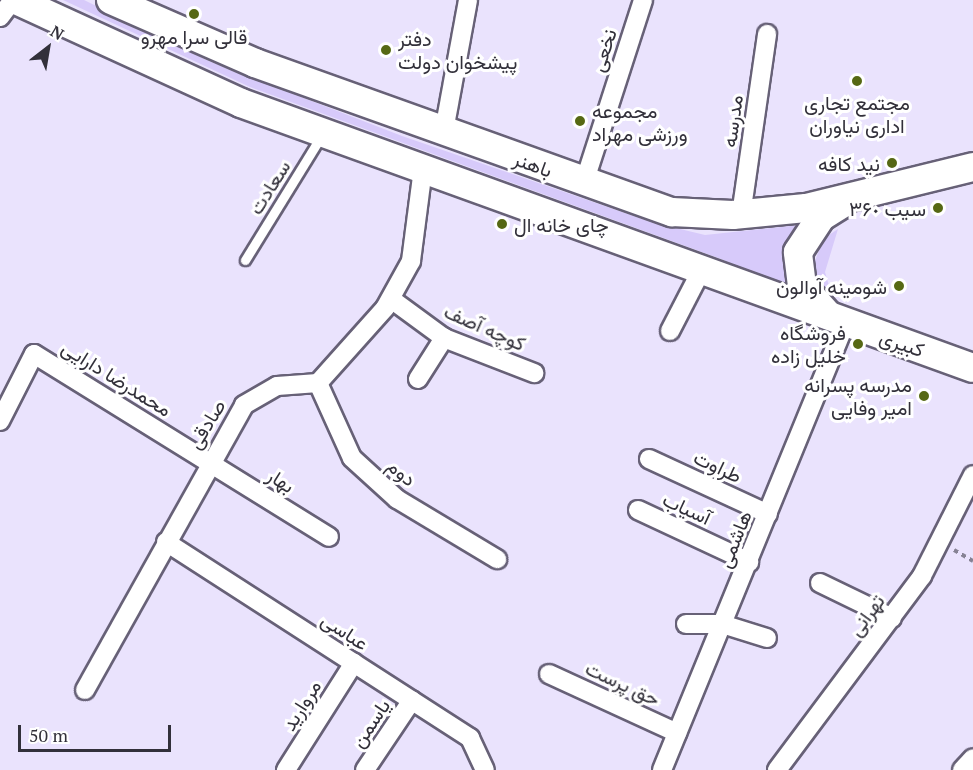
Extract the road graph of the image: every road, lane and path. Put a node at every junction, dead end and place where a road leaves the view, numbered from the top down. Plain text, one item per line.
1 (14, 0) edge
2 (111, 0) edge
3 (468, 0) edge
4 (643, 0) edge
5 (0, 17) edge
6 (767, 34) dead end
7 (444, 131) junction
8 (323, 133) junction
9 (973, 167) edge
10 (423, 169) junction
11 (584, 183) junction
12 (871, 194) junction
13 (741, 215) junction
14 (245, 260) dead end
15 (701, 271) junction
16 (391, 299) junction
17 (838, 321) junction
18 (670, 331) dead end
19 (444, 338) junction
20 (973, 368) edge
21 (534, 373) dead end
22 (418, 379) dead end
23 (318, 382) junction
24 (0, 422) edge
25 (649, 459) dead end
26 (209, 462) junction
27 (973, 475) edge
28 (638, 510) dead end
29 (768, 514) junction
30 (329, 537) dead end
31 (166, 542) junction
32 (497, 559) dead end
33 (748, 562) junction
34 (820, 583) dead end
35 (892, 618) junction
36 (686, 624) dead end
37 (722, 624) junction
38 (768, 638) dead end
39 (354, 663) junction
40 (549, 674) dead end
41 (85, 690) dead end
42 (412, 700) junction
43 (677, 732) junction
44 (973, 758) edge
45 (286, 770) edge
46 (365, 770) edge
47 (485, 770) edge
48 (662, 770) edge
49 (777, 770) edge
50 (962, 770) edge

1 - 5 street
1 - 8 main road
2 - 7 main road, باهنر
3 - 7 street
4 - 11 street, نخعی
6 - 13 street, مدرسه
7 - 11 main road, باهنر
8 - 10 main road
8 - 14 lane, سعادت
9 - 12 main road, باهنر
10 - 15 main road
10 - 16 street
11 - 13 main road, باهنر
12 - 13 main road, باهنر
12 - 17 main road
15 - 17 main road
15 - 18 street
16 - 19 street, کوچه آصف
16 - 23 street
17 - 20 main road, کبیری
17 - 29 street, هاشمی
19 - 21 street, کوچه آصف
19 - 22 street
23 - 26 street, صادقی
23 - 32 street, دوم
24 - 26 street, محمدرضا دارایی
25 - 29 street, طراوت
26 - 30 street, بهار
26 - 31 street, صادقی
27 - 35 street, تهرانی
28 - 33 street, آسیاب
29 - 33 street, هاشمی
31 - 39 street, عباسی
31 - 41 street, صادقی
33 - 37 street, هاشمی
34 - 35 street
35 - 49 street, تهرانی
36 - 37 street
37 - 38 street
37 - 43 street, هاشمی
39 - 42 street, عباسی
39 - 45 street, مروارید
40 - 43 street, حق پرست
42 - 46 street, یاسمن
42 - 47 street, عباسی
43 - 48 street, هاشمی
44 - 50 street

